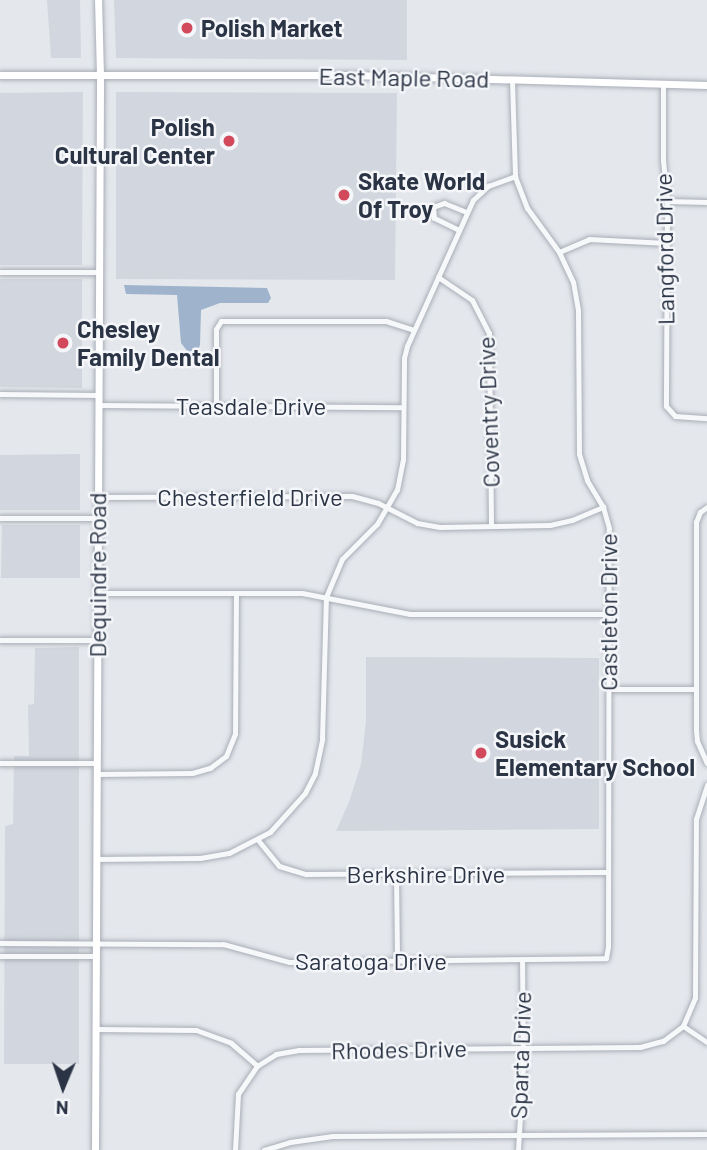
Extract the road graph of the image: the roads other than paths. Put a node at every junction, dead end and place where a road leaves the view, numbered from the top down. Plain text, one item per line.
1 (98, 0) edge
2 (0, 75) edge
3 (100, 75) junction
4 (512, 79) junction
5 (663, 83) junction
6 (707, 85) edge
7 (515, 176) junction
8 (667, 201) junction
9 (707, 202) edge
10 (466, 212) junction
11 (459, 230) junction
12 (667, 243) junction
13 (559, 252) junction
14 (0, 272) edge
15 (99, 272) junction
16 (438, 277) junction
17 (414, 330) junction
18 (0, 394) edge
19 (98, 395) junction
20 (98, 405) junction
21 (216, 406) junction
22 (404, 407) junction
23 (707, 418) edge
24 (98, 497) junction
25 (603, 507) junction
26 (705, 508) edge
27 (387, 509) junction
28 (0, 518) edge
29 (98, 518) junction
30 (491, 526) junction
31 (96, 593) junction
32 (236, 593) junction
33 (326, 597) junction
34 (609, 614) junction
35 (0, 640) edge
36 (96, 640) junction
37 (609, 689) junction
38 (696, 689) junction
39 (0, 763) edge
40 (96, 763) junction
41 (707, 763) edge
42 (96, 774) junction
43 (707, 785) edge
44 (258, 840) junction
45 (96, 859) junction
46 (608, 872) junction
47 (396, 874) junction
48 (0, 943) edge
49 (97, 944) junction
50 (0, 956) edge
51 (96, 956) junction
52 (606, 958) joint
53 (522, 960) junction
54 (397, 961) junction
55 (683, 1027) junction
56 (96, 1029) junction
57 (707, 1042) edge
58 (523, 1048) junction
59 (257, 1066) junction
60 (707, 1134) edge
61 (518, 1135) junction
62 (95, 1150) edge
63 (235, 1150) edge
64 (264, 1150) edge
65 (518, 1150) edge

1 - 3 main road, Dequindre Road
2 - 3 main road, East Maple Road
3 - 4 main road, East Maple Road
3 - 15 main road, Dequindre Road
4 - 5 main road, East Maple Road
4 - 7 street, Castleton Drive
5 - 6 main road, East Maple Road
5 - 8 street, Langford Drive
7 - 10 street
7 - 13 street, Castleton Drive
8 - 9 street
8 - 12 street, Langford Drive
10 - 11 street
10 - 11 street
11 - 16 street
12 - 13 street
12 - 23 street, Langford Drive
13 - 25 street, Castleton Drive
14 - 15 street
15 - 19 main road, Dequindre Road
16 - 17 street
16 - 30 street, Coventry Drive
17 - 21 street
17 - 22 street
18 - 19 street
19 - 20 main road, Dequindre Road
20 - 21 street, Teasdale Drive
20 - 24 main road, Dequindre Road
21 - 22 street, Teasdale Drive
22 - 27 street
24 - 27 street, Chesterfield Drive
24 - 29 main road, Dequindre Road
25 - 30 street, Chesterfield Drive
25 - 34 street, Castleton Drive
26 - 38 street
27 - 30 street, Chesterfield Drive
27 - 33 street
28 - 29 street
29 - 31 main road, Dequindre Road
31 - 32 street
31 - 36 main road, Dequindre Road
32 - 33 street
32 - 42 street
33 - 34 street
33 - 44 street
34 - 37 street, Castleton Drive
35 - 36 street
36 - 40 main road, Dequindre Road
37 - 38 street
37 - 46 street, Castleton Drive
38 - 41 street
39 - 40 street
40 - 42 main road, Dequindre Road
42 - 45 main road, Dequindre Road
43 - 55 street
44 - 45 street
44 - 47 street, Berkshire Drive
45 - 49 main road, Dequindre Road
46 - 47 street, Berkshire Drive
46 - 52 street, Castleton Drive
47 - 54 street
48 - 49 street, Saratoga Drive
49 - 51 main road, Dequindre Road
49 - 54 street, Saratoga Drive
50 - 51 street
51 - 56 main road, Dequindre Road
52 - 53 street, Saratoga Drive
53 - 54 street, Saratoga Drive
53 - 58 street, Sparta Drive
55 - 57 street
55 - 58 street, Rhodes Drive
56 - 59 street
56 - 62 main road, Dequindre Road
58 - 59 street, Rhodes Drive
58 - 61 street, Sparta Drive
59 - 63 street
60 - 61 street
61 - 64 street
61 - 65 street, Sparta Drive

